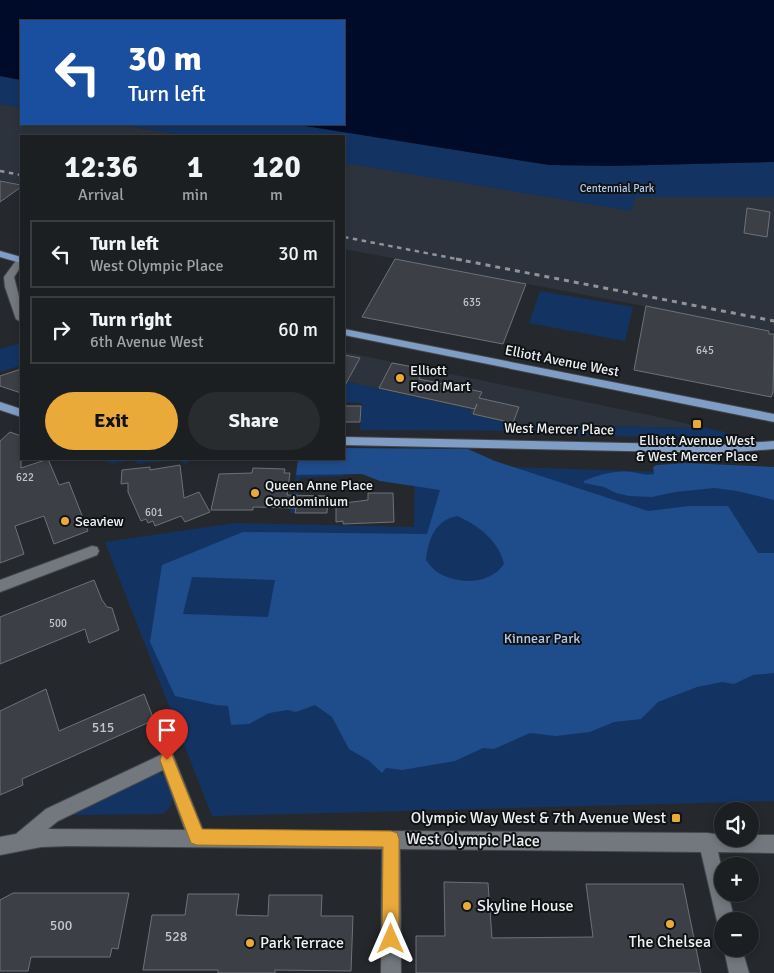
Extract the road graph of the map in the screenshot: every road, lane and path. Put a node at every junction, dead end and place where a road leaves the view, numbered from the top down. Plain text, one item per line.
1 (0, 254) edge
2 (20, 260) edge
3 (20, 261) edge
4 (20, 316) edge
5 (345, 332) edge
6 (0, 406) edge
7 (20, 413) edge
8 (774, 418) edge
9 (345, 441) edge
10 (774, 445) edge
11 (720, 449) junction
12 (774, 452) edge
13 (92, 551) dead end
14 (0, 586) edge
15 (197, 837) junction
16 (391, 839) junction
17 (22, 840) junction
18 (707, 842) junction
19 (774, 844) edge
20 (0, 846) edge
21 (724, 912) edge
22 (735, 957) edge
23 (390, 973) edge
24 (739, 973) edge

1 - 2 main road
3 - 4 street
5 - 8 main road, Elliott Avenue West
6 - 7 main road
9 - 11 main road, West Mercer Place
10 - 11 main road, West Mercer Place
11 - 12 main road
13 - 14 street
15 - 16 street, West Olympic Place
15 - 17 street, West Olympic Place
15 - 17 street, West Olympic Place
16 - 18 street, West Olympic Place
16 - 23 street
17 - 20 street, West Olympic Place
18 - 19 street, West Olympic Place
18 - 21 street
22 - 24 street

